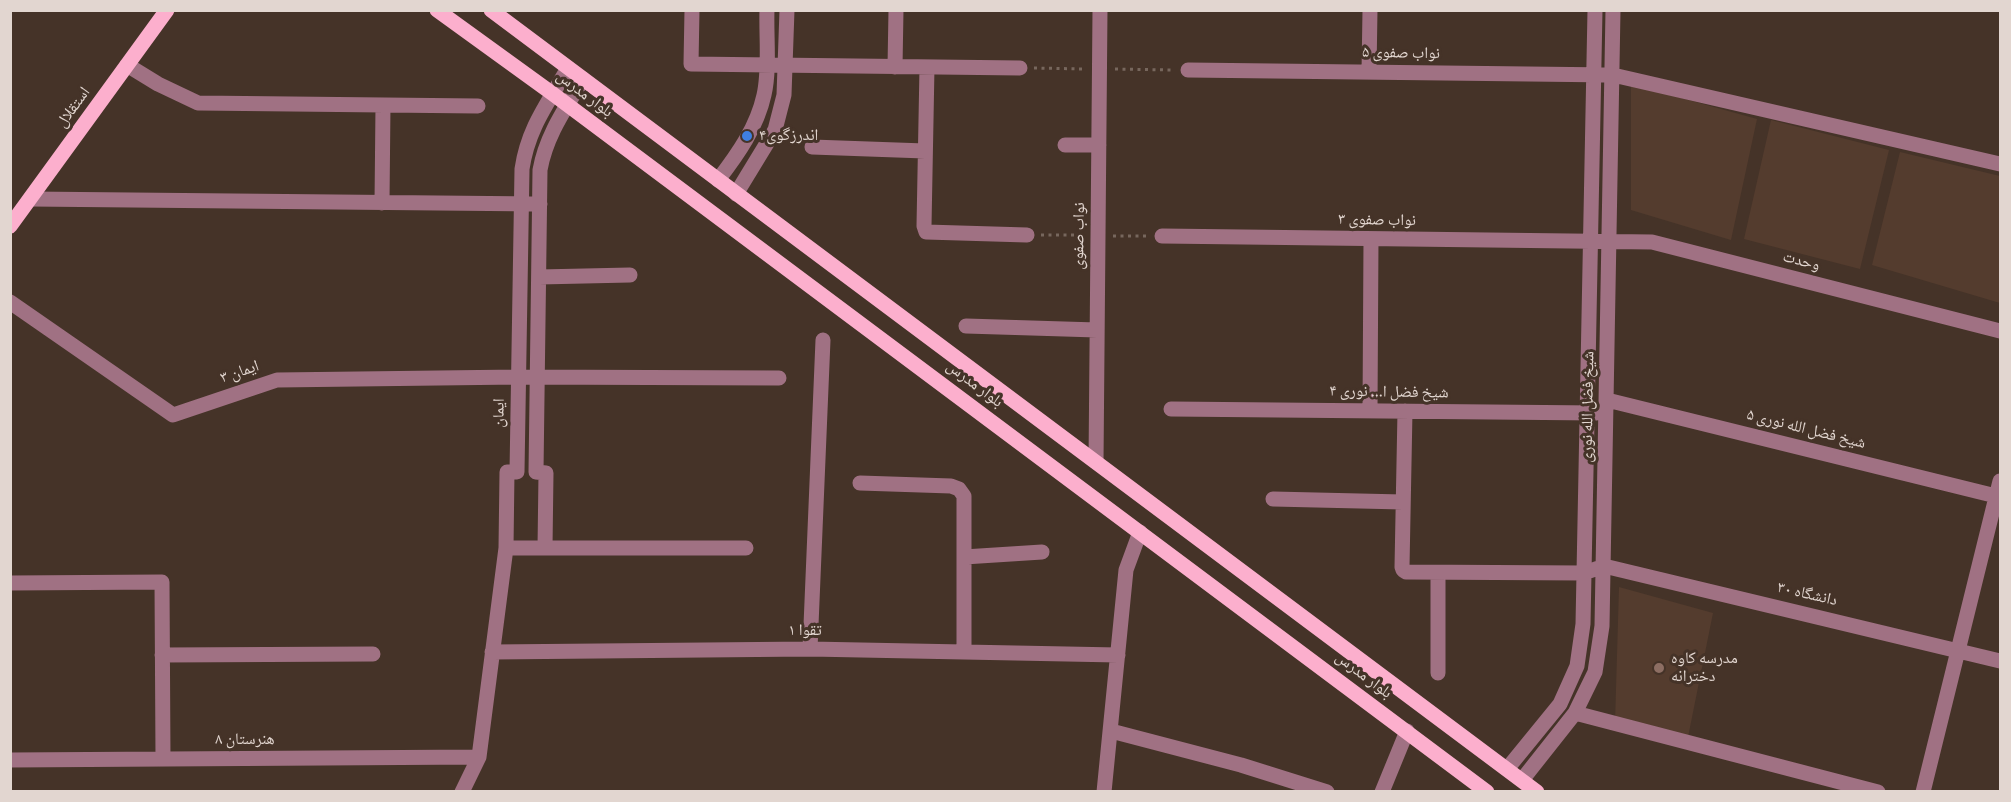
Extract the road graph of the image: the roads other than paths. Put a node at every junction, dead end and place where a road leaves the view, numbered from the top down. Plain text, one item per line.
1 (167, 10) edge
2 (437, 10) edge
3 (491, 10) edge
4 (692, 10) edge
5 (766, 10) edge
6 (787, 10) edge
7 (896, 10) edge
8 (1100, 10) edge
9 (1370, 10) edge
10 (1595, 10) edge
11 (1613, 10) edge
12 (127, 65) junction
13 (766, 65) junction
14 (786, 66) junction
15 (895, 67) junction
16 (927, 67) junction
17 (568, 68) junction
18 (1020, 68) dead end
19 (1188, 70) dead end
20 (1369, 72) junction
21 (1594, 74) junction
22 (1612, 75) junction
23 (582, 79) junction
24 (553, 94) junction
25 (383, 105) junction
26 (568, 105) junction
27 (478, 106) dead end
28 (1065, 145) dead end
29 (1099, 145) junction
30 (812, 147) dead end
31 (925, 151) junction
32 (2001, 164) edge
33 (718, 180) junction
34 (736, 194) junction
35 (30, 199) junction
36 (382, 203) junction
37 (521, 204) junction
38 (540, 204) junction
39 (10, 226) edge
40 (1027, 235) dead end
41 (1162, 236) dead end
42 (1371, 238) junction
43 (1592, 241) junction
44 (1610, 241) junction
45 (630, 275) dead end
46 (538, 277) junction
47 (10, 302) edge
48 (966, 326) dead end
49 (1097, 330) junction
50 (2001, 331) edge
51 (823, 340) dead end
52 (519, 377) junction
53 (537, 377) junction
54 (779, 378) dead end
55 (1607, 406) junction
56 (1171, 409) dead end
57 (1370, 411) junction
58 (1405, 411) junction
59 (1589, 413) junction
60 (1096, 462) junction
61 (518, 472) junction
62 (536, 472) junction
63 (860, 483) dead end
64 (1999, 491) edge
65 (1274, 499) dead end
66 (1403, 502) junction
67 (1140, 532) junction
68 (506, 548) junction
69 (545, 548) junction
70 (746, 548) dead end
71 (1042, 552) dead end
72 (964, 557) junction
73 (1604, 566) junction
74 (1438, 573) junction
75 (1584, 573) junction
76 (10, 583) edge
77 (810, 649) junction
78 (1958, 650) junction
79 (492, 652) junction
80 (964, 652) junction
81 (373, 654) dead end
82 (1118, 654) junction
83 (162, 655) junction
84 (2001, 660) edge
85 (1438, 673) dead end
86 (1575, 713) junction
87 (1111, 731) junction
88 (1407, 731) junction
89 (479, 757) junction
90 (162, 759) junction
91 (11, 764) edge
92 (1507, 769) junction
93 (1522, 780) junction
94 (462, 792) edge
95 (1104, 792) edge
96 (1327, 792) edge
97 (1382, 792) edge
98 (1487, 792) edge
99 (1537, 792) edge
100 (1878, 792) edge
101 (1923, 792) edge

1 - 12 main road, استقلال
2 - 24 main road, بلوار مدرس
3 - 17 main road, بلوار مدرس
4 - 13 street
5 - 13 street
6 - 14 street
7 - 15 street
8 - 29 street, نواب صفوی
9 - 20 street
10 - 21 street, شیخ فضل الله نوری
11 - 22 street, شیخ فضل الله نوری
12 - 25 street
12 - 35 main road, استقلال
13 - 14 street
13 - 33 street
14 - 15 street
14 - 34 street
15 - 16 street
16 - 18 street
16 - 31 street
17 - 23 main road, بلوار مدرس
17 - 24 street, ایمان
19 - 20 street, نواب صفوی ۵
20 - 21 street, نواب صفوی ۵
21 - 22 street, نواب صفوی ۵
21 - 43 street, شیخ فضل الله نوری
22 - 32 street, نواب صفوی ۵
22 - 44 street, شیخ فضل الله نوری
23 - 26 street
23 - 33 main road, بلوار مدرس
24 - 26 main road, بلوار مدرس
24 - 37 street, ایمان
25 - 27 street
25 - 36 street
26 - 38 street
26 - 67 main road, بلوار مدرس
28 - 29 street
29 - 49 street, نواب صفوی
30 - 31 street
31 - 40 street
33 - 34 main road, بلوار مدرس
34 - 60 main road, بلوار مدرس
35 - 36 street
35 - 39 main road, استقلال
36 - 37 street
37 - 38 street
37 - 52 street, ایمان
38 - 46 street
41 - 42 street, نواب صفوی ۳
42 - 43 street, نواب صفوی ۳
42 - 57 street
43 - 44 street, وحدت
43 - 59 street, شیخ فضل الله نوری
44 - 50 street, وحدت
44 - 55 street, شیخ فضل الله نوری
45 - 46 street
46 - 53 street
47 - 52 street, ایمان ۳
48 - 49 street
49 - 60 street, نواب صفوی
51 - 77 street
52 - 53 street
52 - 61 street, ایمان
53 - 54 street
53 - 62 street
55 - 59 street, شیخ فضل ا... نوری ۴
55 - 64 street, شیخ فضل‌ الله نوری ۵
55 - 73 street, شیخ فضل الله نوری
56 - 57 street, شیخ فضل ا... نوری ۴
57 - 58 street, شیخ فضل ا... نوری ۴
58 - 59 street, شیخ فضل ا... نوری ۴
58 - 66 street
59 - 75 street, شیخ فضل الله نوری
60 - 92 main road, بلوار مدرس
61 - 62 street
61 - 68 street
62 - 69 street
63 - 72 street
64 - 78 street
65 - 66 street
66 - 74 street
67 - 82 street
67 - 88 main road, بلوار مدرس
68 - 69 street
68 - 79 street
69 - 70 street
71 - 72 street
72 - 80 street
73 - 75 street
73 - 78 street, دانشگاه ۳۰
73 - 86 street, شیخ فضل الله نوری
74 - 75 street
74 - 85 street
75 - 92 street, شیخ فضل الله نوری
76 - 83 street
77 - 79 street, تقوا ۱
77 - 80 street, تقوا ۱
78 - 84 street, دانشگاه ۳۰
78 - 101 street
79 - 89 street
80 - 82 street, تقوا ۱
81 - 83 street
82 - 87 street
83 - 90 street
86 - 93 street, شیخ فضل الله نوری
86 - 100 street
87 - 95 street
87 - 96 street
88 - 97 street
88 - 98 main road, بلوار مدرس
89 - 90 street, هنرستان ۸
89 - 94 street
90 - 91 street, هنرستان ۸
92 - 93 main road, بلوار مدرس
93 - 99 main road, بلوار مدرس

